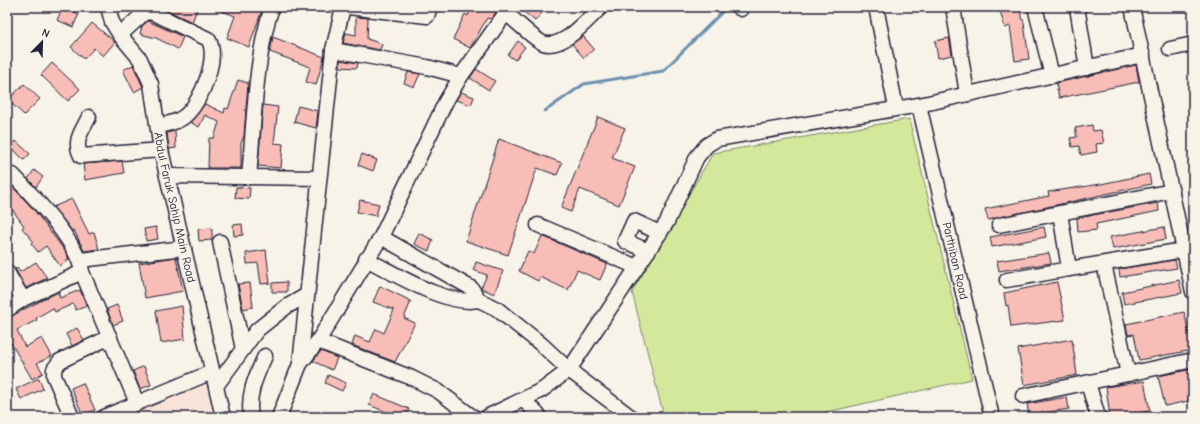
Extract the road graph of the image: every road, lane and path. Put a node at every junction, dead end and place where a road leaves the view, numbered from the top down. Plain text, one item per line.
1 (108, 7) edge
2 (272, 7) edge
3 (343, 7) edge
4 (348, 7) edge
5 (430, 7) edge
6 (601, 7) edge
7 (876, 7) edge
8 (953, 7) edge
9 (1035, 7) edge
10 (1077, 7) edge
11 (1132, 7) edge
12 (509, 10) edge
13 (120, 35) junction
14 (1193, 44) edge
15 (1170, 49) dead end
16 (333, 50) junction
17 (1143, 55) junction
18 (1087, 68) junction
19 (462, 76) junction
20 (1052, 76) junction
21 (968, 94) junction
22 (919, 105) junction
23 (896, 108) junction
24 (89, 117) dead end
25 (158, 126) junction
26 (162, 150) junction
27 (13, 174) dead end
28 (167, 176) junction
29 (249, 177) junction
30 (319, 178) junction
31 (1172, 191) junction
32 (1060, 213) junction
33 (538, 225) dead end
34 (999, 225) dead end
35 (660, 232) junction
36 (380, 237) junction
37 (220, 242) dead end
38 (184, 248) junction
39 (1184, 250) junction
40 (648, 251) junction
41 (366, 259) junction
42 (1104, 264) junction
43 (81, 266) junction
44 (637, 267) junction
45 (1068, 269) junction
46 (7, 272) edge
47 (1007, 280) dead end
48 (1193, 292) edge
49 (307, 295) junction
50 (23, 299) junction
51 (479, 300) junction
52 (7, 310) edge
53 (110, 337) junction
54 (318, 342) junction
55 (243, 349) junction
56 (265, 356) dead end
57 (1193, 360) edge
58 (300, 364) junction
59 (569, 370) junction
60 (212, 372) junction
61 (1128, 374) junction
62 (1088, 383) junction
63 (216, 386) junction
64 (1023, 396) dead end
65 (524, 400) junction
66 (137, 403) junction
67 (72, 417) edge
68 (104, 417) edge
69 (223, 417) edge
70 (251, 417) edge
71 (279, 417) edge
72 (473, 417) edge
73 (487, 417) edge
74 (540, 417) edge
75 (631, 417) edge
76 (992, 417) edge
77 (1098, 417) edge

1 - 13 street, Abdul Faruk Sahip Main Road
2 - 29 street
3 - 16 street
4 - 5 street
6 - 12 street
7 - 23 street
8 - 21 street
9 - 20 street
10 - 18 street
11 - 17 street
12 - 19 street
13 - 25 street, Abdul Faruk Sahip Main Road
13 - 25 street
14 - 15 street
16 - 19 street
16 - 30 street
17 - 18 street
17 - 31 street
18 - 20 street
19 - 36 street
20 - 21 street
21 - 22 street
22 - 23 street
22 - 76 street, Parthiban Road
23 - 35 street
24 - 26 street
25 - 26 street, Abdul Faruk Sahip Main Road
26 - 28 street, Abdul Faruk Sahip Main Road
27 - 43 street
28 - 29 street
28 - 38 street, Abdul Faruk Sahip Main Road
29 - 30 street
30 - 49 street
31 - 32 street
31 - 39 street
32 - 34 street
32 - 45 street
33 - 44 street
35 - 40 street
35 - 40 street
36 - 41 street
36 - 51 street
37 - 55 street
38 - 43 street
38 - 60 street, Abdul Faruk Sahip Main Road
39 - 42 street
39 - 48 street
40 - 44 street
41 - 51 street
41 - 54 street
42 - 45 street
42 - 61 street
43 - 50 street
43 - 53 street
44 - 59 street
45 - 47 street
46 - 50 street
49 - 55 street
49 - 58 street
50 - 52 street
51 - 59 street
53 - 66 street
53 - 67 street
54 - 58 street
54 - 72 street
55 - 63 street
56 - 70 street
57 - 61 street
58 - 71 street
59 - 65 street
59 - 75 street
60 - 63 street, Abdul Faruk Sahip Main Road
60 - 66 street
61 - 62 street
62 - 64 street
62 - 77 street
63 - 69 street, Abdul Faruk Sahip Main Road
65 - 73 street
65 - 74 street
66 - 68 street

